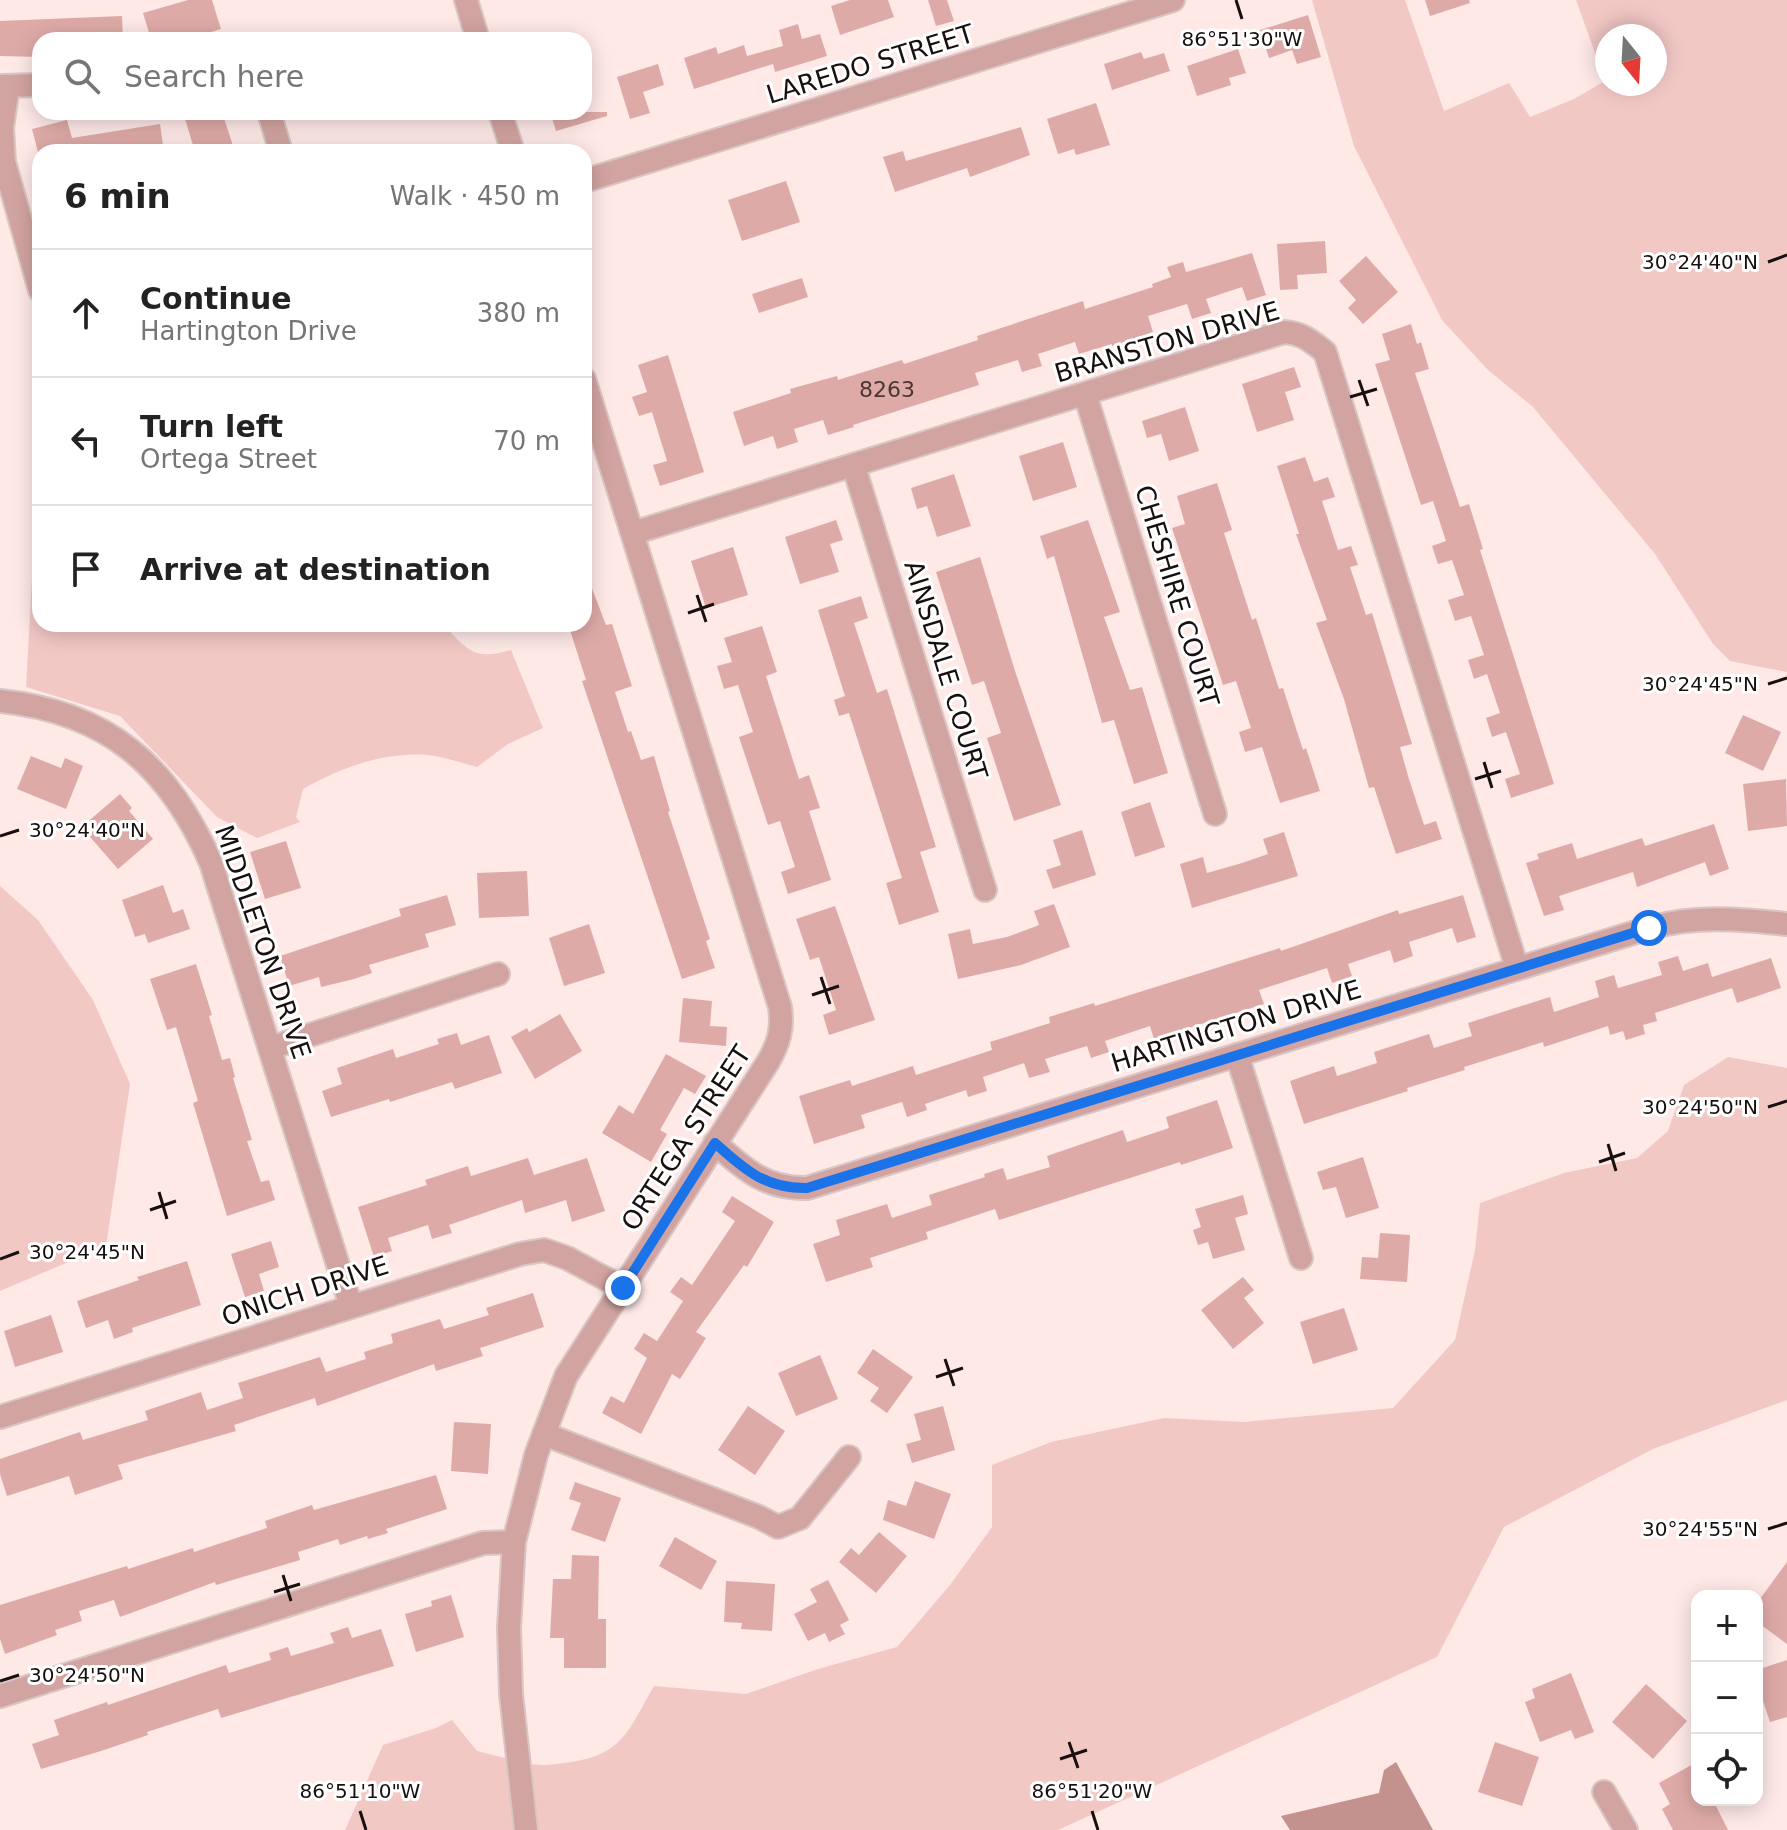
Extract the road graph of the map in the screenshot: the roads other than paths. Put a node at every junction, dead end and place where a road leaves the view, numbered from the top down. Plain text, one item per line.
1 (466, 0) edge
2 (1173, 0) edge
3 (476, 32) edge
4 (32, 85) edge
5 (4, 86) edge
6 (271, 120) edge
7 (503, 120) edge
8 (279, 144) edge
9 (510, 144) edge
10 (592, 179) edge
11 (32, 262) edge
12 (1085, 394) junction
13 (592, 404) edge
14 (854, 467) junction
15 (633, 533) junction
16 (0, 701) edge
17 (1215, 814) dead end
18 (985, 890) dead end
19 (1787, 924) edge
20 (1517, 968) junction
21 (498, 974) dead end
22 (270, 1048) junction
23 (1237, 1055) junction
24 (715, 1143) junction
25 (1301, 1258) dead end
26 (623, 1288) junction
27 (351, 1306) junction
28 (0, 1417) edge
29 (544, 1434) junction
30 (849, 1457) dead end
31 (514, 1542) junction
32 (0, 1696) edge
33 (1604, 1792) dead end
34 (526, 1830) edge
35 (1626, 1830) edge

1 - 3 street
2 - 10 street, LAREDO STREET
4 - 5 street
5 - 11 street
6 - 8 street
7 - 9 street
12 - 14 street, BRANSTON DRIVE
12 - 17 street, CHESHIRE COURT
12 - 20 street, BRANSTON DRIVE
13 - 15 street, ORTEGA STREET
14 - 15 street, BRANSTON DRIVE
14 - 18 street, AINSDALE COURT
15 - 24 street, ORTEGA STREET
16 - 22 street, MIDDLETON DRIVE
19 - 20 street, HARTINGTON DRIVE
20 - 23 street, HARTINGTON DRIVE
21 - 22 street
22 - 27 street, MIDDLETON DRIVE
23 - 24 street, HARTINGTON DRIVE
23 - 25 street
24 - 26 street, ORTEGA STREET
26 - 27 street, ONICH DRIVE
26 - 29 street, ORTEGA STREET
27 - 28 street, ONICH DRIVE
29 - 30 street
29 - 31 street, ORTEGA STREET
31 - 32 street
31 - 34 street, ORTEGA STREET
33 - 35 street

